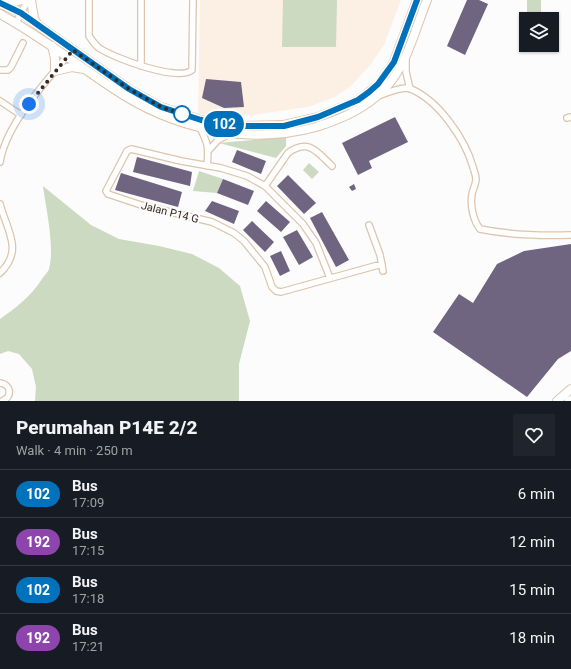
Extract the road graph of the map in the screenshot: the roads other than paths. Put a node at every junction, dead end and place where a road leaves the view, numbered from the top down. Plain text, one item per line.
1 (22, 0) edge
2 (29, 0) edge
3 (89, 0) edge
4 (141, 0) edge
5 (193, 0) edge
6 (417, 0) edge
7 (427, 0) edge
8 (0, 2) edge
9 (21, 13) junction
10 (0, 14) edge
11 (16, 23) junction
12 (39, 26) junction
13 (23, 43) dead end
14 (52, 46) junction
15 (73, 50) junction
16 (67, 56) junction
17 (406, 56) junction
18 (141, 66) junction
19 (85, 69) junction
20 (0, 70) edge
21 (55, 71) junction
22 (410, 89) junction
23 (376, 97) junction
24 (0, 101) edge
25 (21, 115) junction
26 (199, 126) junction
27 (231, 133) junction
28 (209, 150) junction
29 (0, 162) edge
30 (207, 166) junction
31 (332, 166) dead end
32 (265, 186) junction
33 (0, 204) edge
34 (368, 225) dead end
35 (571, 235) edge
36 (382, 264) junction
37 (383, 271) dead end
38 (0, 273) edge
39 (330, 278) junction
40 (0, 383) edge
41 (571, 389) edge
42 (2, 401) edge
43 (557, 401) edge

1 - 8 main road
2 - 9 street
2 - 12 main road
3 - 18 street
4 - 18 street
5 - 18 street
6 - 15 main road
7 - 17 main road
8 - 9 main road
9 - 11 street
9 - 12 main road
10 - 11 main road
11 - 14 main road
12 - 15 main road
13 - 20 street
14 - 16 main road
14 - 21 main road
15 - 16 street
16 - 19 main road
16 - 21 street
17 - 22 street
17 - 23 main road
19 - 21 main road
19 - 26 main road
21 - 25 street
22 - 23 street
22 - 35 street
23 - 27 main road
24 - 25 street
25 - 29 street
26 - 27 main road
26 - 28 street
27 - 28 street
28 - 30 street
30 - 32 street, Jalan P14 G
30 - 39 street, Jalan P14 G
31 - 32 street
32 - 39 street, Jalan P14 G
33 - 38 street
34 - 36 street
36 - 37 street
36 - 39 street, Jalan P14 G
40 - 42 street
41 - 43 main road

